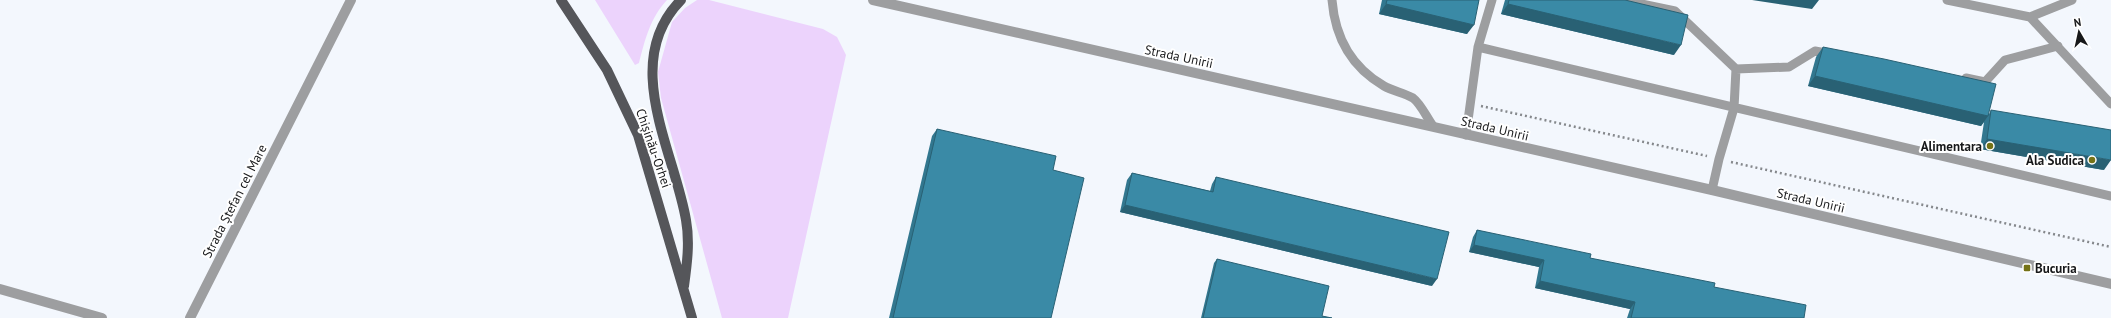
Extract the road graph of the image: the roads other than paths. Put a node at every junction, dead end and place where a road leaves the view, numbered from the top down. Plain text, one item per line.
1 (351, 0) edge
2 (560, 0) edge
3 (681, 0) edge
4 (873, 0) edge
5 (1332, 0) edge
6 (1492, 0) edge
7 (1623, 0) edge
8 (1947, 0) edge
9 (2072, 0) edge
10 (1975, 3) edge
11 (2030, 17) junction
12 (2058, 46) junction
13 (1478, 47) junction
14 (1838, 56) edge
15 (1736, 69) junction
16 (1954, 76) edge
17 (2111, 104) edge
18 (1734, 108) junction
19 (1433, 126) junction
20 (1466, 136) junction
21 (1712, 190) junction
22 (2111, 196) edge
23 (2111, 284) edge
24 (0, 289) edge
25 (684, 290) junction
26 (102, 318) edge
27 (190, 318) edge
28 (692, 318) edge

1 - 27 street, Strada Ștefan cel Mare
2 - 25 main road, Chișinău-Orhei
3 - 25 main road
4 - 19 street, Strada Unirii
5 - 19 lane
6 - 13 lane
7 - 15 lane
8 - 10 lane
9 - 11 lane
10 - 11 lane
11 - 12 lane
12 - 16 lane
12 - 17 lane
13 - 18 lane
13 - 20 lane
14 - 15 lane
15 - 18 lane
18 - 21 lane
18 - 22 lane
19 - 20 street, Strada Unirii
20 - 21 street, Strada Unirii
21 - 23 street, Strada Unirii
24 - 26 street
25 - 28 main road, Chișinău-Orhei

